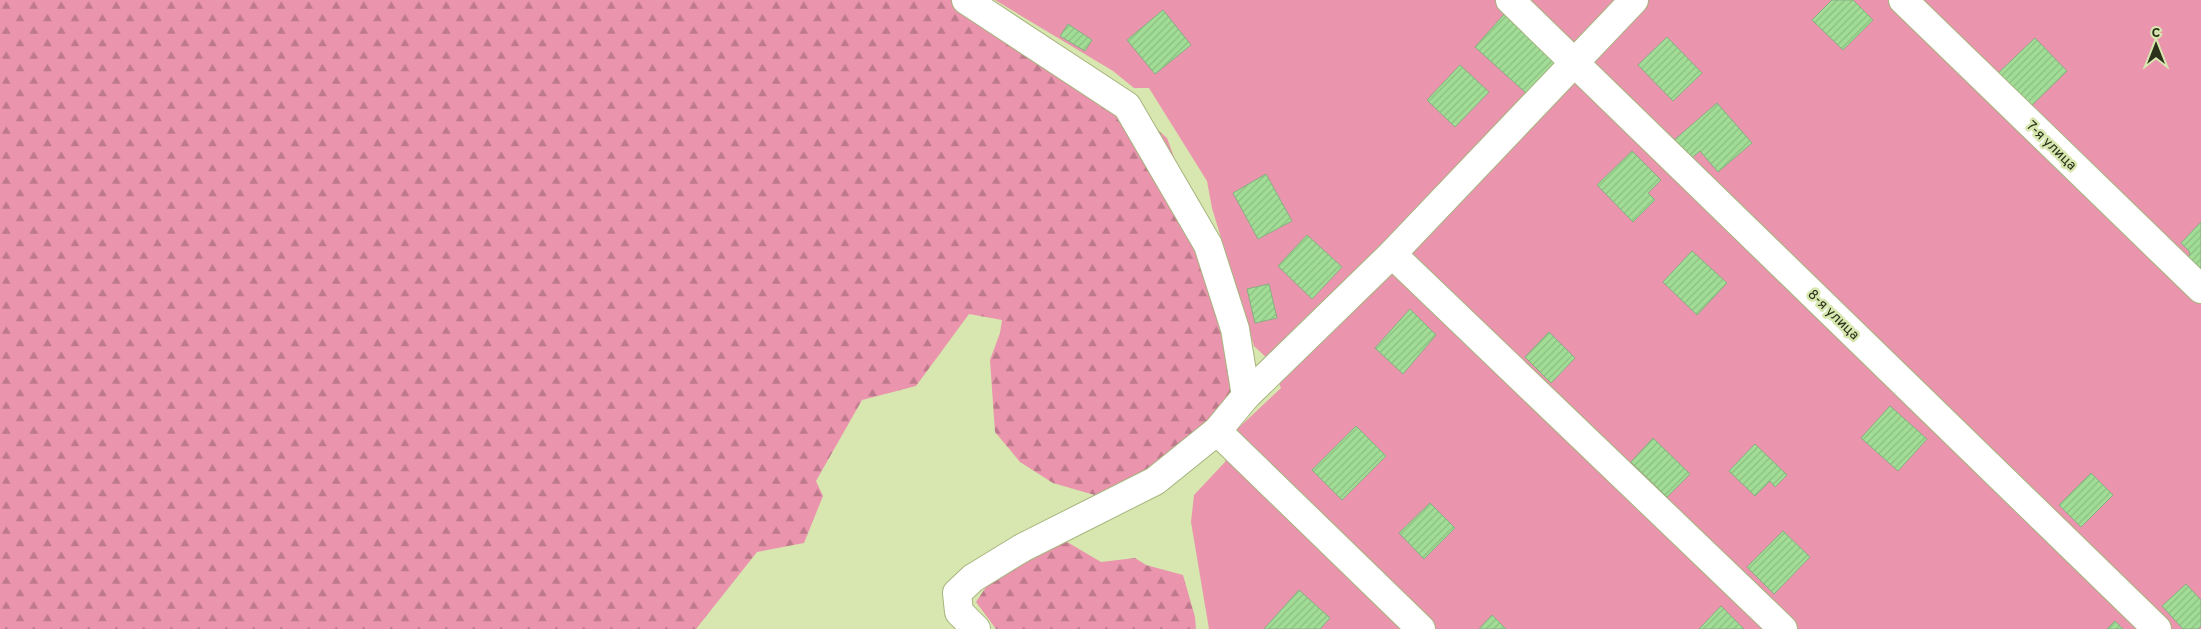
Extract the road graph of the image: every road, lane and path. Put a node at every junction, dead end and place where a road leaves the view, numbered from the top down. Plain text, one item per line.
1 (966, 0) edge
2 (1510, 0) edge
3 (1634, 0) edge
4 (1903, 0) edge
5 (1576, 63) junction
6 (1392, 254) junction
7 (2201, 289) edge
8 (1246, 396) junction
9 (1217, 431) junction
10 (976, 629) edge
11 (1420, 629) edge
12 (1783, 629) edge
13 (2157, 629) edge

1 - 8 street
2 - 5 street, 8-я улица
3 - 5 street
4 - 7 street, 7-я улица
5 - 6 street
5 - 13 street, 8-я улица
6 - 8 street
6 - 12 street
8 - 9 street
9 - 10 street
9 - 11 street

